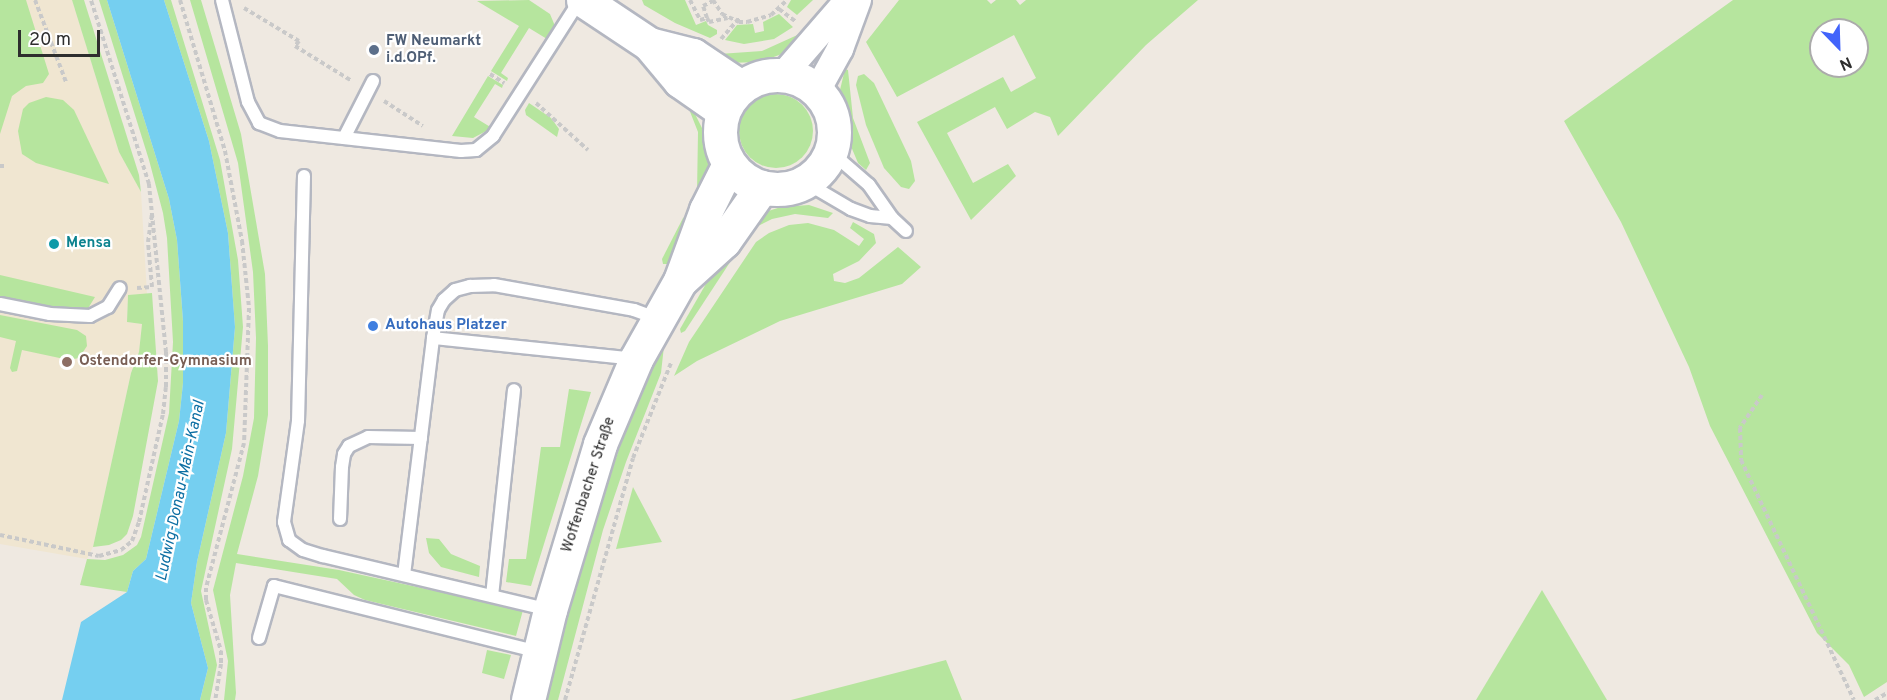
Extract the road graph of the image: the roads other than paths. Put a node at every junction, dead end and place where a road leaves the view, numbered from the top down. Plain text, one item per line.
1 (222, 0) edge
2 (582, 0) edge
3 (848, 0) edge
4 (858, 0) edge
5 (783, 75) junction
6 (373, 81) dead end
7 (818, 89) junction
8 (732, 99) junction
9 (344, 138) junction
10 (831, 152) junction
11 (729, 164) junction
12 (304, 176) dead end
13 (805, 182) junction
14 (762, 187) junction
15 (892, 218) junction
16 (906, 231) dead end
17 (680, 281) junction
18 (120, 288) dead end
19 (0, 304) edge
20 (657, 319) junction
21 (433, 338) junction
22 (636, 359) junction
23 (514, 390) dead end
24 (421, 438) junction
25 (340, 519) dead end
26 (404, 575) junction
27 (492, 596) junction
28 (550, 610) junction
29 (259, 638) dead end
30 (540, 652) junction
31 (528, 700) edge

1 - 9 lane
2 - 8 street
2 - 9 lane
3 - 5 street
4 - 7 street
5 - 7 street
5 - 8 street
6 - 9 lane
7 - 10 street
8 - 11 street
10 - 13 street
10 - 15 lane
11 - 14 street
11 - 17 street, Woffenbacher Straße
12 - 26 lane
13 - 14 street
13 - 15 lane
14 - 17 street, Woffenbacher Straße
15 - 16 lane
17 - 20 street, Woffenbacher Straße
18 - 19 lane
20 - 21 lane
20 - 22 street, Woffenbacher Straße
21 - 22 lane
21 - 24 lane
22 - 28 street, Woffenbacher Straße
23 - 27 lane
24 - 25 lane
24 - 26 lane
26 - 27 lane
27 - 28 lane
28 - 30 street, Woffenbacher Straße
29 - 30 lane
30 - 31 street, Woffenbacher Straße

